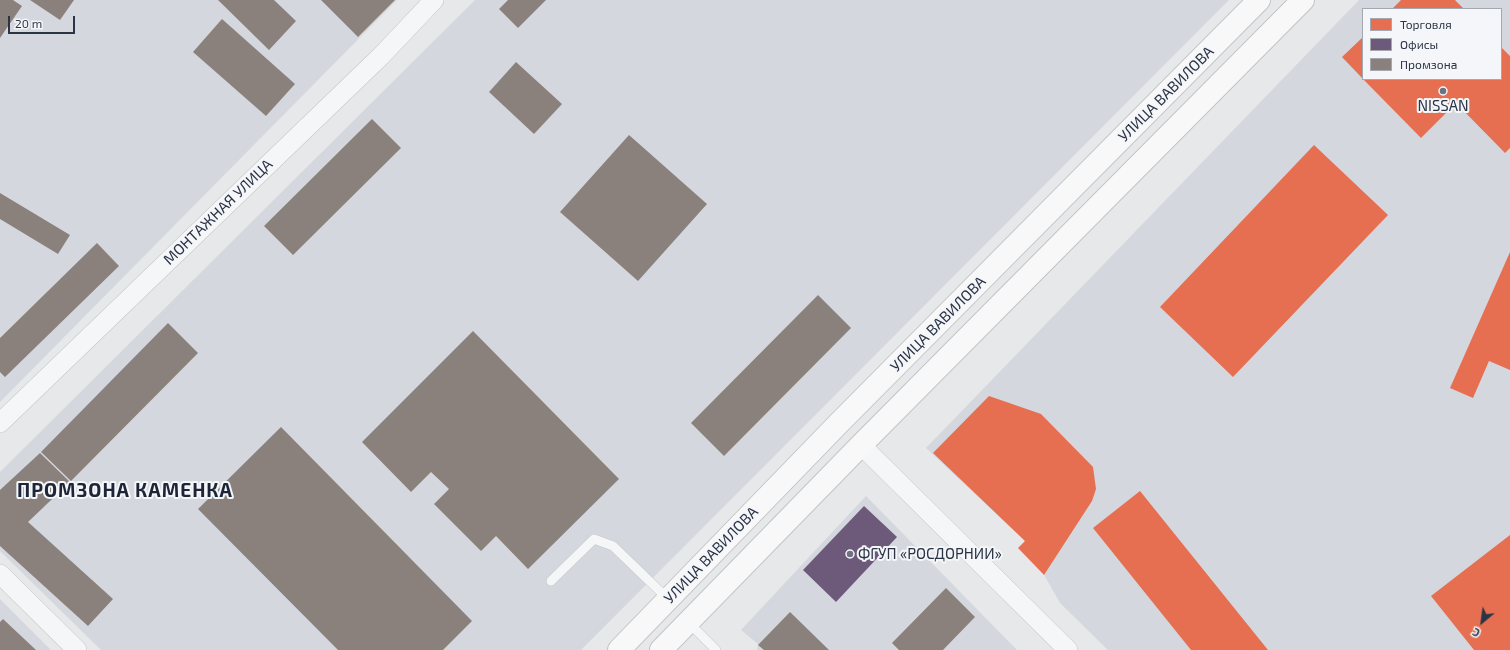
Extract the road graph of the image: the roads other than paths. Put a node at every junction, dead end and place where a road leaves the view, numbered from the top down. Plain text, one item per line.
1 (434, 0) edge
2 (1259, 0) edge
3 (1303, 0) edge
4 (0, 423) edge
5 (861, 446) junction
6 (0, 574) edge
7 (551, 581) dead end
8 (668, 599) junction
9 (688, 622) junction
10 (77, 650) edge
11 (619, 650) edge
12 (661, 650) edge
13 (716, 650) edge
14 (1068, 650) edge

1 - 4 street, МОНТАЖНАЯ УЛИЦА
2 - 8 main road, УЛИЦА ВАВИЛОВА
3 - 5 main road, УЛИЦА ВАВИЛОВА
5 - 9 main road, УЛИЦА ВАВИЛОВА
5 - 14 street
6 - 10 street
7 - 8 lane
8 - 11 main road, УЛИЦА ВАВИЛОВА
9 - 12 main road, УЛИЦА ВАВИЛОВА
9 - 13 lane

